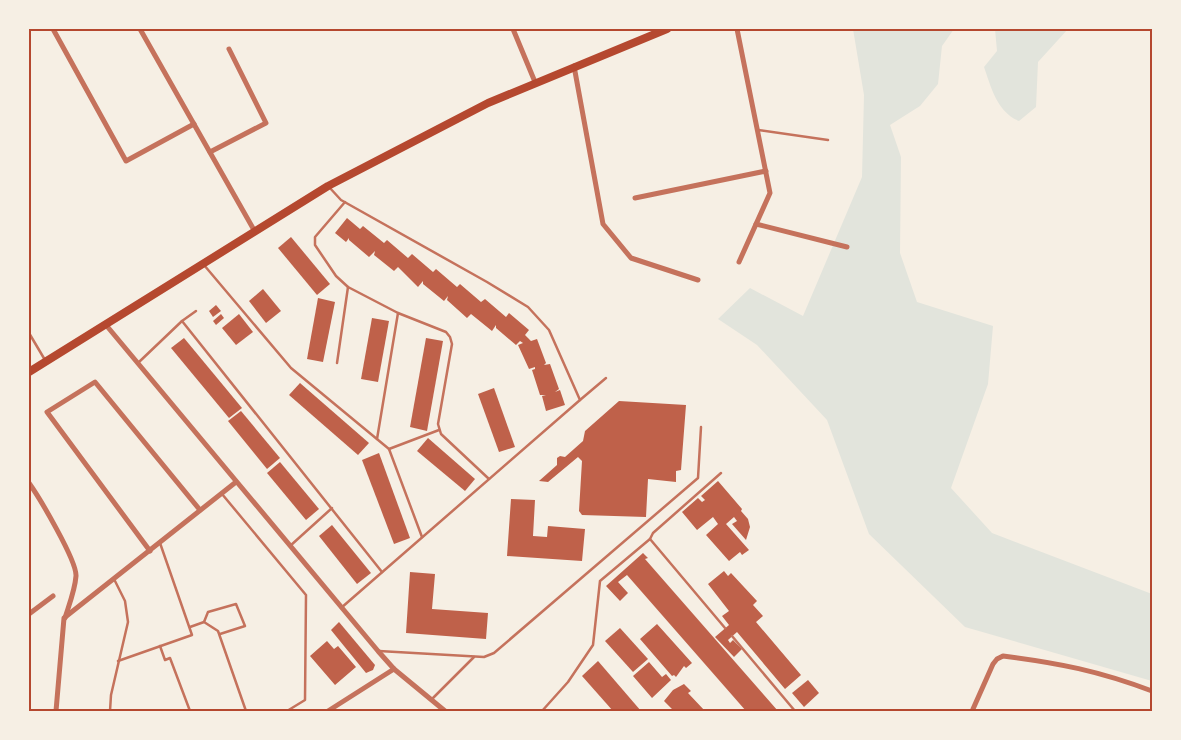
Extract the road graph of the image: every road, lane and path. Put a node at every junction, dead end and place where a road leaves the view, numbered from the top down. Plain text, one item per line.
1 (53, 29) edge
2 (140, 29) edge
3 (513, 29) edge
4 (663, 29) edge
5 (737, 29) edge
6 (229, 49) dead end
7 (574, 66) junction
8 (536, 82) junction
9 (194, 124) junction
10 (758, 130) junction
11 (828, 140) dead end
12 (210, 152) junction
13 (766, 171) junction
14 (328, 186) junction
15 (634, 198) dead end
16 (344, 202) junction
17 (756, 224) junction
18 (254, 230) junction
19 (847, 247) dead end
20 (739, 262) dead end
21 (203, 264) junction
22 (698, 280) dead end
23 (348, 286) junction
24 (196, 311) dead end
25 (398, 313) junction
26 (182, 321) junction
27 (106, 324) junction
28 (29, 333) edge
29 (46, 361) junction
30 (138, 363) junction
31 (337, 363) dead end
32 (29, 372) edge
33 (606, 378) dead end
34 (580, 400) junction
35 (700, 427) dead end
36 (440, 430) junction
37 (377, 439) junction
38 (390, 449) junction
39 (721, 473) dead end
40 (489, 479) junction
41 (236, 482) junction
42 (29, 483) edge
43 (222, 493) junction
44 (332, 508) junction
45 (200, 510) junction
46 (422, 537) junction
47 (650, 539) junction
48 (160, 543) junction
49 (289, 546) junction
50 (150, 551) junction
51 (382, 572) junction
52 (114, 579) junction
53 (53, 596) dead end
54 (341, 608) junction
55 (29, 614) edge
56 (64, 618) junction
57 (204, 622) junction
58 (190, 627) junction
59 (725, 628) dead end
60 (220, 634) junction
61 (732, 636) dead end
62 (160, 646) junction
63 (378, 651) junction
64 (475, 656) junction
65 (118, 661) junction
66 (394, 669) junction
67 (1152, 691) edge
68 (431, 700) junction
69 (973, 709) dead end
70 (56, 711) edge
71 (110, 711) edge
72 (190, 711) edge
73 (246, 711) edge
74 (287, 711) edge
75 (328, 711) edge
76 (445, 711) edge
77 (542, 711) edge
78 (548, 711) edge
79 (580, 711) edge
80 (795, 711) edge

1 - 9 street
2 - 9 street
3 - 8 street
4 - 7 main road
5 - 10 street
6 - 12 street
7 - 8 main road
7 - 22 street
8 - 14 main road
9 - 12 street
10 - 11 lane
10 - 13 street
12 - 18 street
13 - 15 street
13 - 17 street
14 - 16 lane
14 - 18 main road
16 - 23 lane
16 - 34 lane
17 - 19 street
17 - 20 street
18 - 21 main road
21 - 27 main road
21 - 37 lane
23 - 25 lane
23 - 31 lane
24 - 26 lane
25 - 36 lane
25 - 37 lane
26 - 30 lane
26 - 44 lane
27 - 29 main road
27 - 30 street
28 - 29 lane
29 - 32 main road
30 - 41 street
33 - 34 lane
34 - 40 lane
35 - 64 lane
36 - 38 lane
36 - 40 lane
37 - 38 lane
38 - 46 lane
39 - 47 lane
40 - 46 lane
41 - 43 street
41 - 49 street
42 - 56 street
43 - 45 street
43 - 74 lane
44 - 49 lane
44 - 51 lane
45 - 48 street
45 - 50 street
46 - 51 lane
47 - 59 lane
47 - 77 lane
48 - 50 street
48 - 58 lane
49 - 54 street
50 - 52 street
51 - 54 lane
52 - 56 street
52 - 65 lane
53 - 55 street
54 - 63 street
56 - 70 street
57 - 58 lane
57 - 60 lane
57 - 60 lane
58 - 62 lane
60 - 73 lane
61 - 80 lane
62 - 65 lane
62 - 72 lane
63 - 64 lane
63 - 66 street
64 - 68 lane
65 - 71 lane
66 - 68 street
66 - 75 street
67 - 69 street
68 - 76 street
78 - 79 lane

